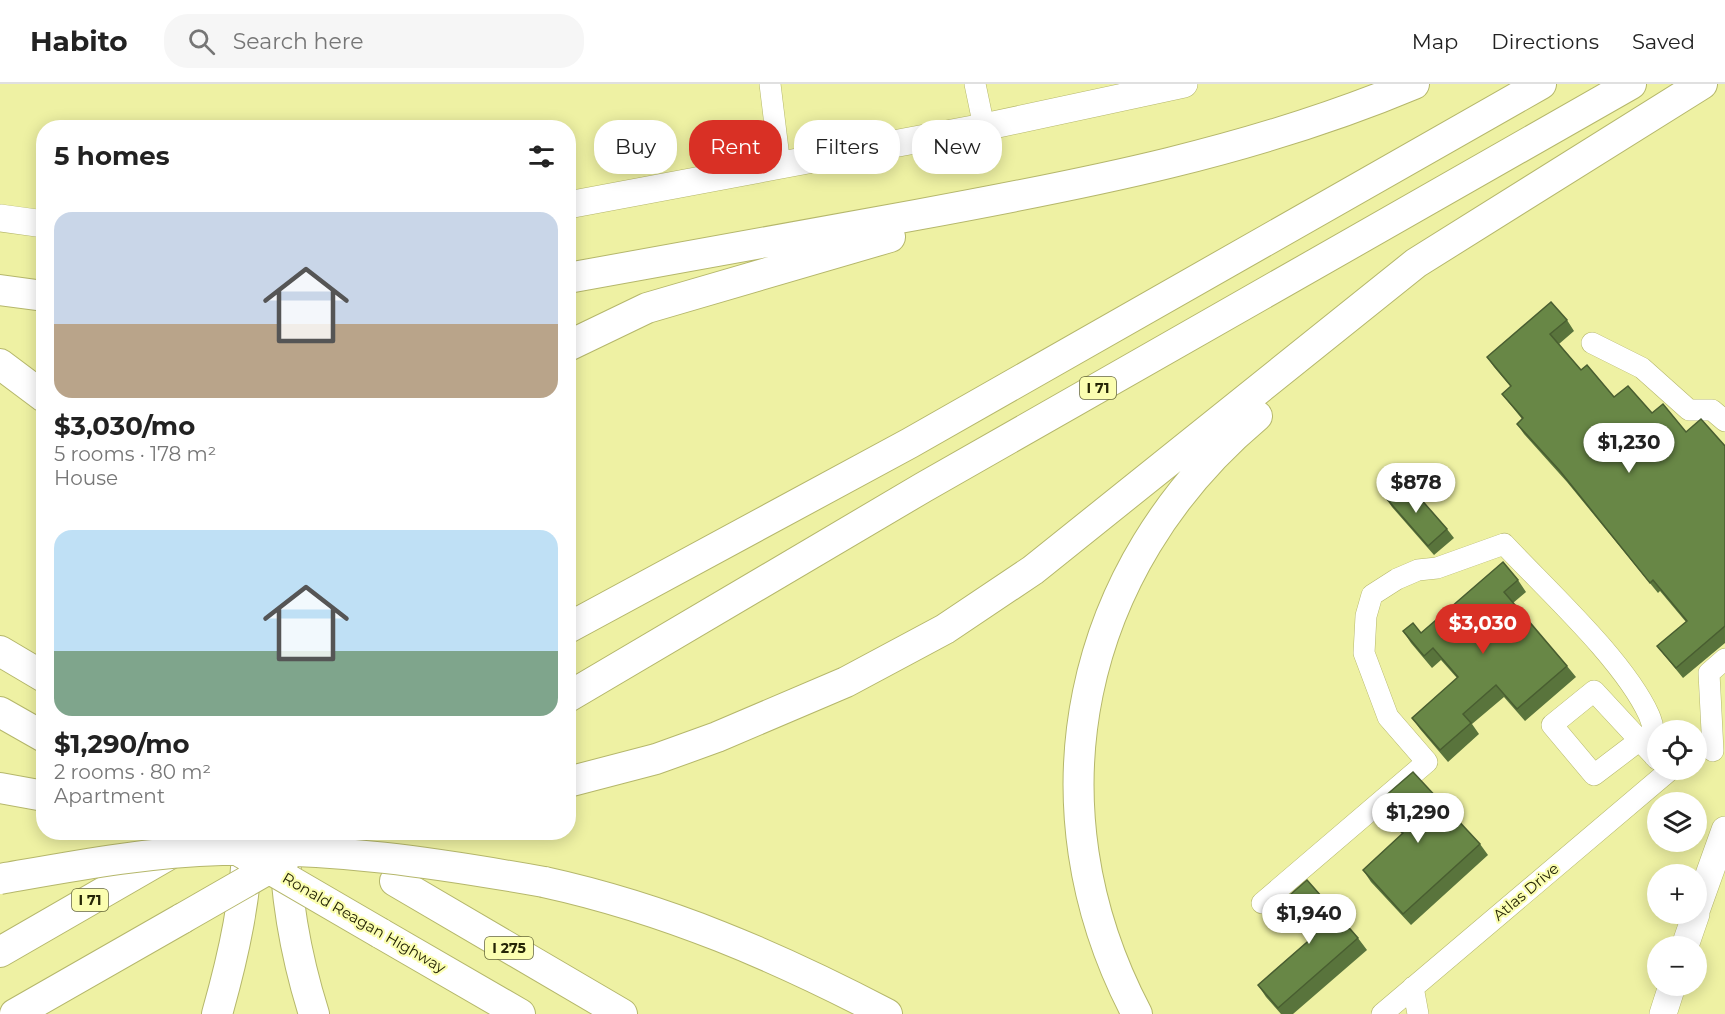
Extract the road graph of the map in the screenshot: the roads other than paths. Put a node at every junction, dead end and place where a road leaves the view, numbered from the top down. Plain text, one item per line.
1 (770, 84) edge
2 (975, 84) edge
3 (1184, 84) edge
4 (1414, 84) edge
5 (1541, 84) edge
6 (1631, 84) edge
7 (1702, 84) edge
8 (774, 120) edge
9 (983, 120) edge
10 (1002, 123) edge
11 (912, 141) edge
12 (782, 166) edge
13 (738, 174) edge
14 (1058, 189) junction
15 (576, 204) edge
16 (0, 218) edge
17 (36, 223) edge
18 (1416, 263) junction
19 (576, 277) edge
20 (0, 290) edge
21 (36, 295) edge
22 (576, 342) edge
23 (1592, 343) dead end
24 (0, 364) edge
25 (36, 391) edge
26 (1725, 421) edge
27 (576, 624) edge
28 (0, 651) edge
29 (1725, 658) edge
30 (36, 672) edge
31 (576, 692) edge
32 (0, 711) edge
33 (1651, 720) edge
34 (36, 732) edge
35 (1640, 740) dead end
36 (1647, 748) edge
37 (1712, 753) edge
38 (1647, 779) edge
39 (576, 780) edge
40 (0, 788) edge
41 (36, 795) edge
42 (1725, 830) edge
43 (195, 840) edge
44 (222, 840) edge
45 (248, 840) edge
46 (284, 840) edge
47 (318, 840) edge
48 (325, 840) edge
49 (0, 879) edge
50 (1707, 881) edge
51 (1262, 903) dead end
52 (0, 952) edge
53 (1413, 987) junction
54 (1669, 996) edge
55 (15, 1014) edge
56 (217, 1014) edge
57 (314, 1014) edge
58 (520, 1014) edge
59 (622, 1014) edge
60 (887, 1014) edge
61 (1137, 1014) edge
62 (1382, 1014) edge
63 (1418, 1014) edge
64 (1663, 1014) edge

1 - 8 lane
2 - 9 lane
3 - 10 main road
4 - 14 highway
5 - 27 highway
6 - 31 highway, I 71
7 - 18 highway
11 - 12 main road
13 - 15 main road
14 - 19 highway
14 - 22 highway
16 - 17 main road
18 - 39 highway
18 - 61 highway
20 - 21 highway
23 - 26 lane
24 - 25 highway
28 - 30 highway
29 - 37 lane
32 - 34 highway
33 - 51 lane
35 - 36 lane
38 - 53 lane, Atlas Drive
40 - 41 highway
42 - 50 main road
43 - 52 highway, I 71
44 - 58 highway, Ronald Reagan Highway, bridge
45 - 56 highway
46 - 57 highway
47 - 55 highway, bridge
48 - 59 highway, I 275, bridge
49 - 60 highway, bridge
53 - 62 lane, Atlas Drive
53 - 63 lane
54 - 64 main road

